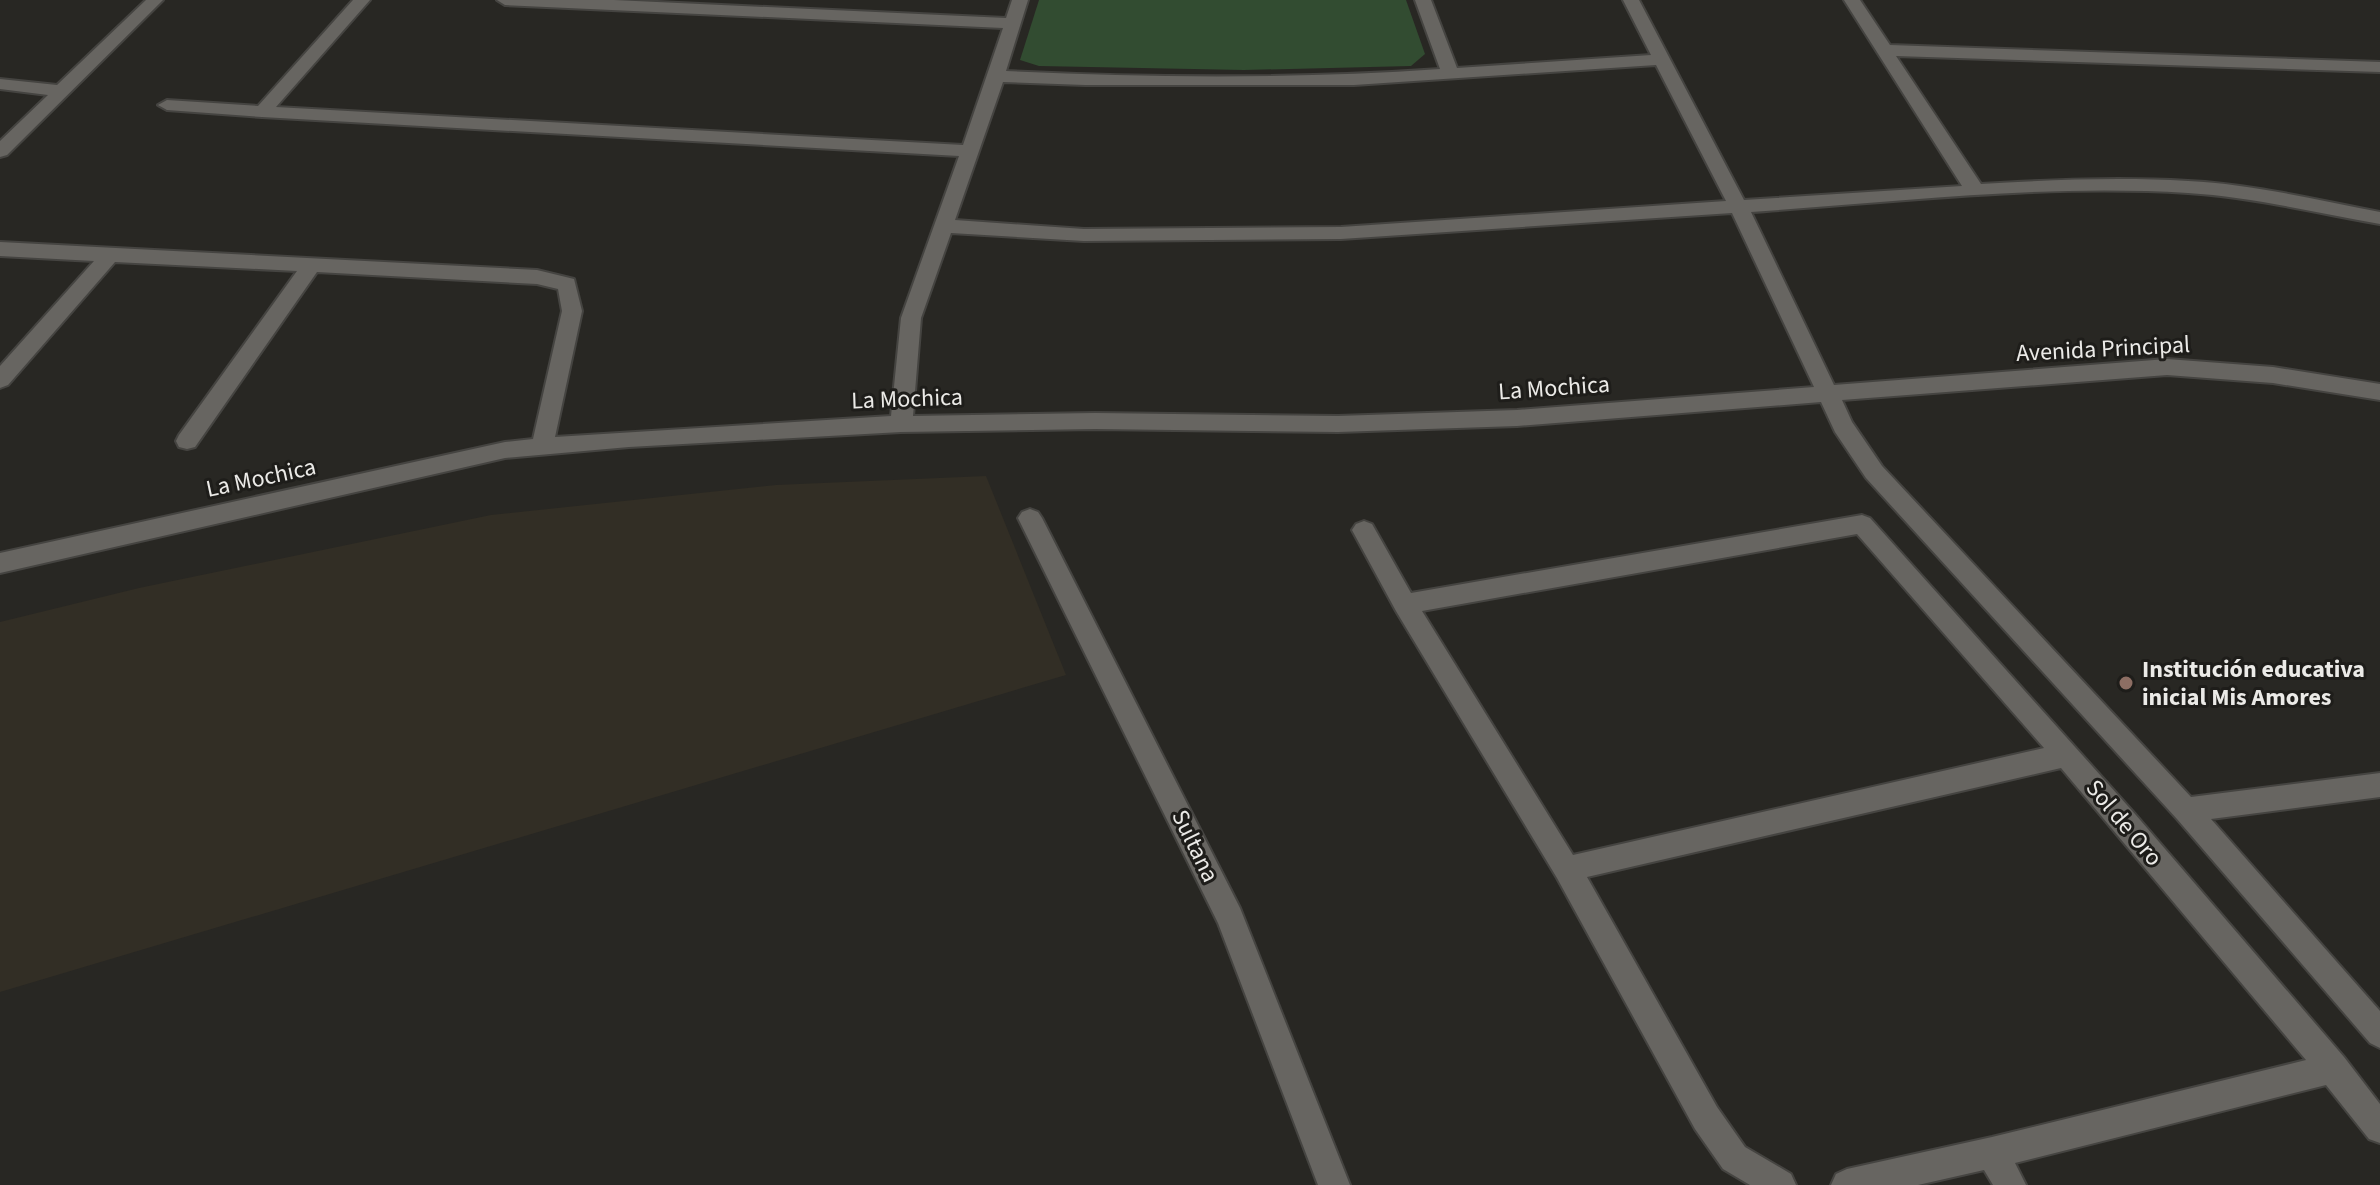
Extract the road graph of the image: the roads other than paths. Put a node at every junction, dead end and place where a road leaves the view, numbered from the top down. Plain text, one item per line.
1 (155, 0) edge
2 (362, 0) edge
3 (505, 0) edge
4 (1020, 0) edge
5 (1423, 0) edge
6 (1631, 0) edge
7 (1852, 0) edge
8 (1012, 23) junction
9 (1884, 50) junction
10 (1661, 59) junction
11 (2380, 67) edge
12 (1450, 73) junction
13 (996, 76) junction
14 (0, 84) edge
15 (62, 91) junction
16 (167, 105) dead end
17 (262, 112) junction
18 (0, 151) edge
19 (970, 151) junction
20 (1974, 189) junction
21 (1739, 208) junction
22 (2380, 218) edge
23 (944, 226) junction
24 (0, 249) edge
25 (110, 255) junction
26 (312, 265) junction
27 (0, 380) edge
28 (2380, 392) edge
29 (1828, 393) junction
30 (901, 424) junction
31 (187, 441) dead end
32 (542, 447) junction
33 (1030, 518) dead end
34 (1364, 530) dead end
35 (0, 563) edge
36 (1405, 604) junction
37 (2066, 755) junction
38 (2380, 785) edge
39 (2186, 810) junction
40 (1567, 869) junction
41 (2380, 1033) edge
42 (2333, 1068) junction
43 (2380, 1128) edge
44 (1992, 1153) junction
45 (1334, 1185) edge
46 (1780, 1185) edge
47 (1847, 1185) edge
48 (2010, 1185) edge

1 - 15 street
2 - 17 street
3 - 8 street
4 - 8 street
5 - 12 street
6 - 10 street
7 - 9 street
8 - 13 street
9 - 11 street
9 - 20 street
10 - 12 street
10 - 21 street
12 - 13 street
13 - 19 street
14 - 15 street
15 - 18 street
16 - 17 street
17 - 19 street
19 - 23 street
20 - 21 street
20 - 22 street
21 - 23 street
21 - 29 street
23 - 30 street
24 - 25 street
25 - 26 street
25 - 27 street
26 - 31 street
26 - 32 street
28 - 29 street, Avenida Principal
29 - 30 street, La Mochica
29 - 39 street
30 - 32 street, La Mochica
32 - 35 street, La Mochica
33 - 45 street, Sultana
34 - 36 street
36 - 37 street, Sol de Oro
36 - 40 street
37 - 40 street
37 - 42 street, Sol de Oro
38 - 39 street
39 - 41 street
40 - 46 street
42 - 43 street, Sol de Oro
42 - 44 street
44 - 47 street
44 - 48 street

